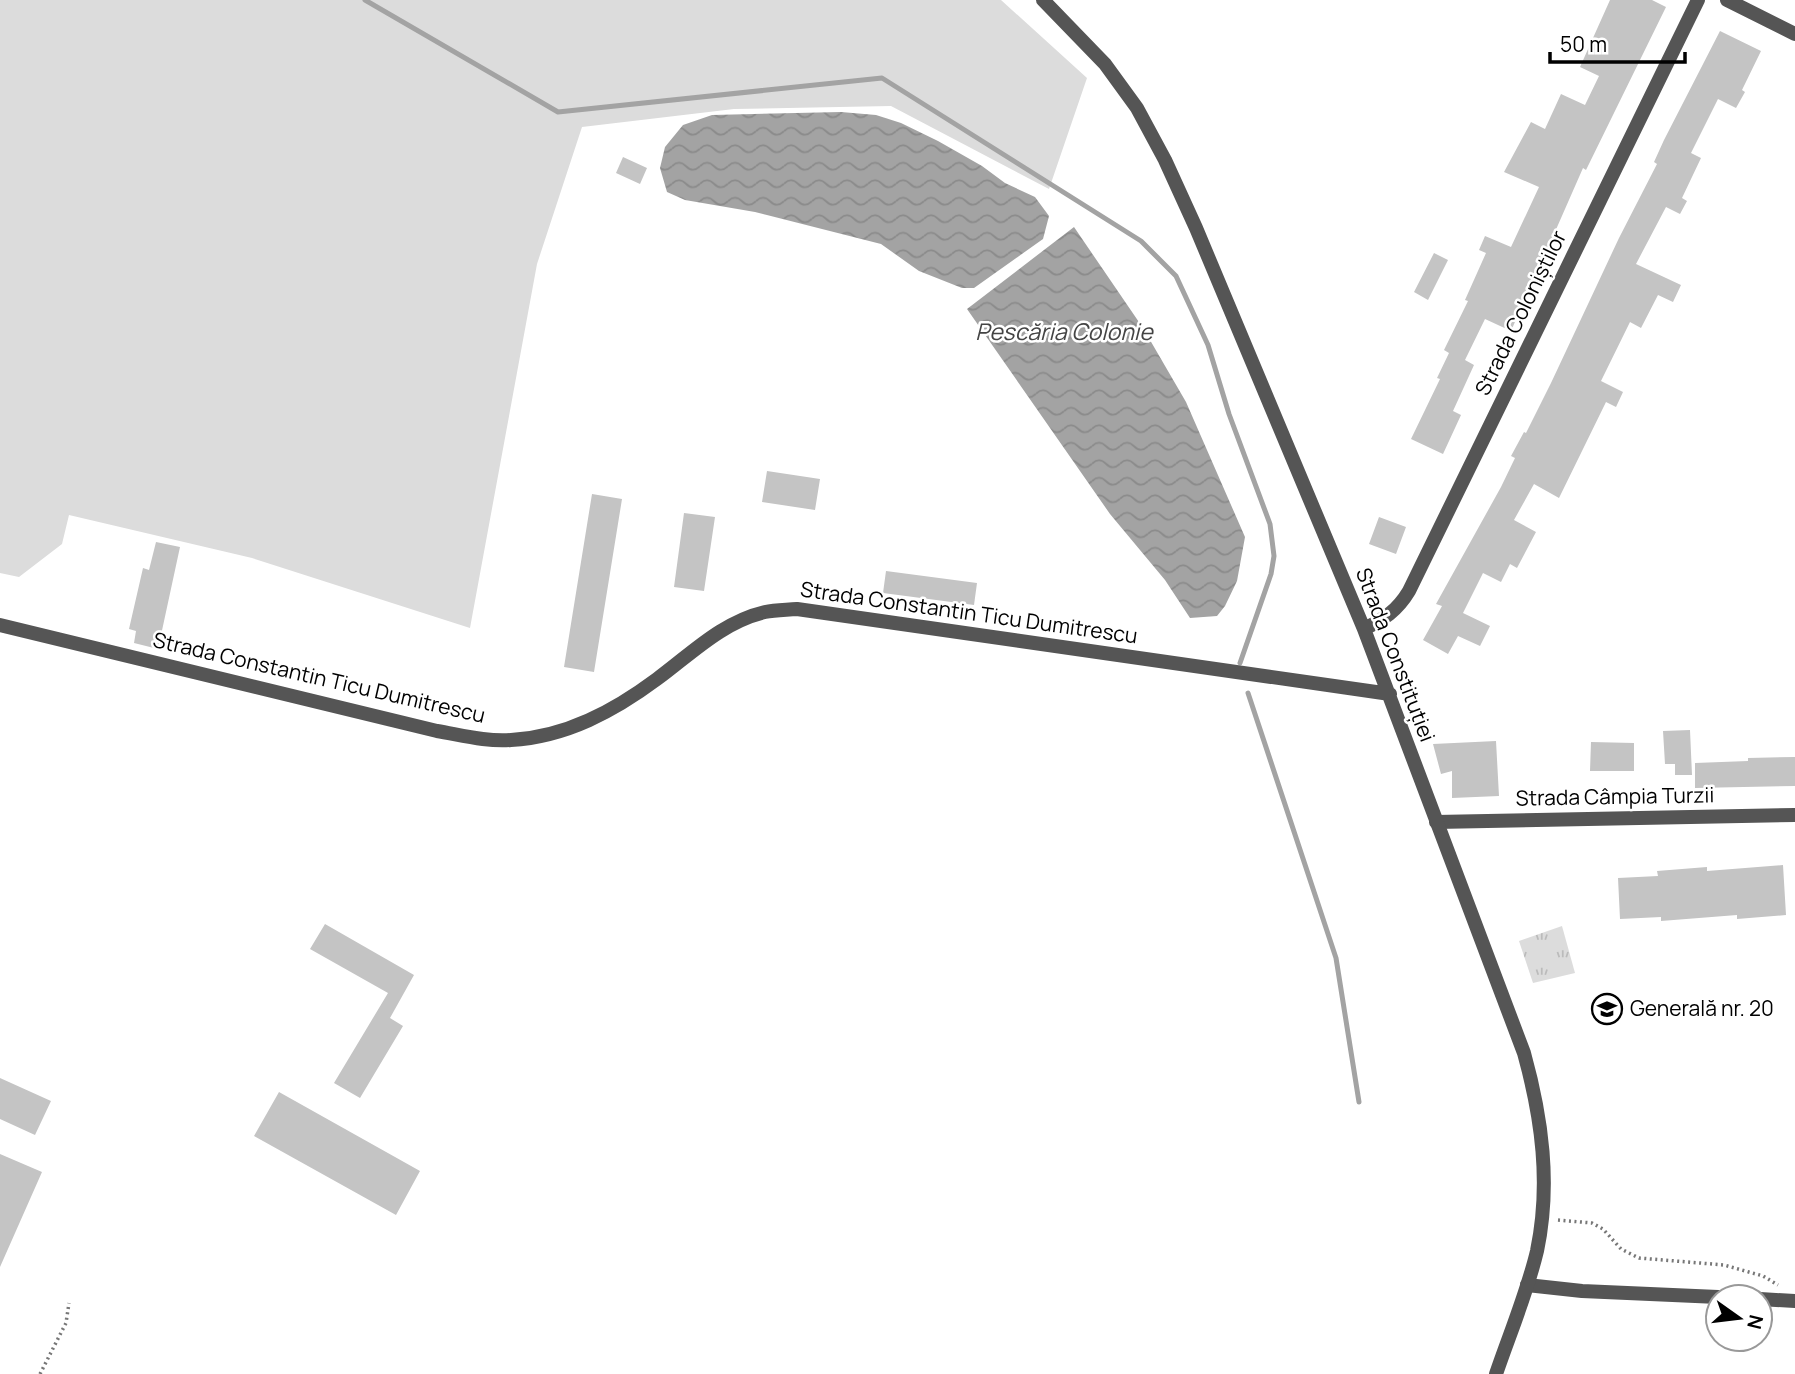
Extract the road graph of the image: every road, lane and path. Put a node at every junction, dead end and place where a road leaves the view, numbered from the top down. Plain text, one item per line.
1 (1043, 0) edge
2 (1698, 0) edge
3 (1727, 0) edge
4 (1795, 34) edge
5 (0, 625) edge
6 (1364, 629) junction
7 (1390, 694) junction
8 (1795, 814) edge
9 (1436, 821) junction
10 (1542, 1219) junction
11 (1527, 1285) junction
12 (1781, 1288) dead end
13 (1704, 1296) edge
14 (1774, 1300) edge
15 (1795, 1301) edge
16 (69, 1303) dead end
17 (40, 1374) edge
18 (1496, 1374) edge

1 - 6 street, Strada Constituției
2 - 6 street, Strada Coloniștilor
3 - 4 street
5 - 7 street, Strada Constantin Ticu Dumitrescu
6 - 7 street, Strada Constituției
7 - 9 street, Strada Constituției
8 - 9 street, Strada Câmpia Turzii
9 - 10 street, Strada Constituției
10 - 11 street, Strada Constituției
10 - 12 path
11 - 13 street
11 - 18 street, Strada Constituției
14 - 15 street
16 - 17 path

